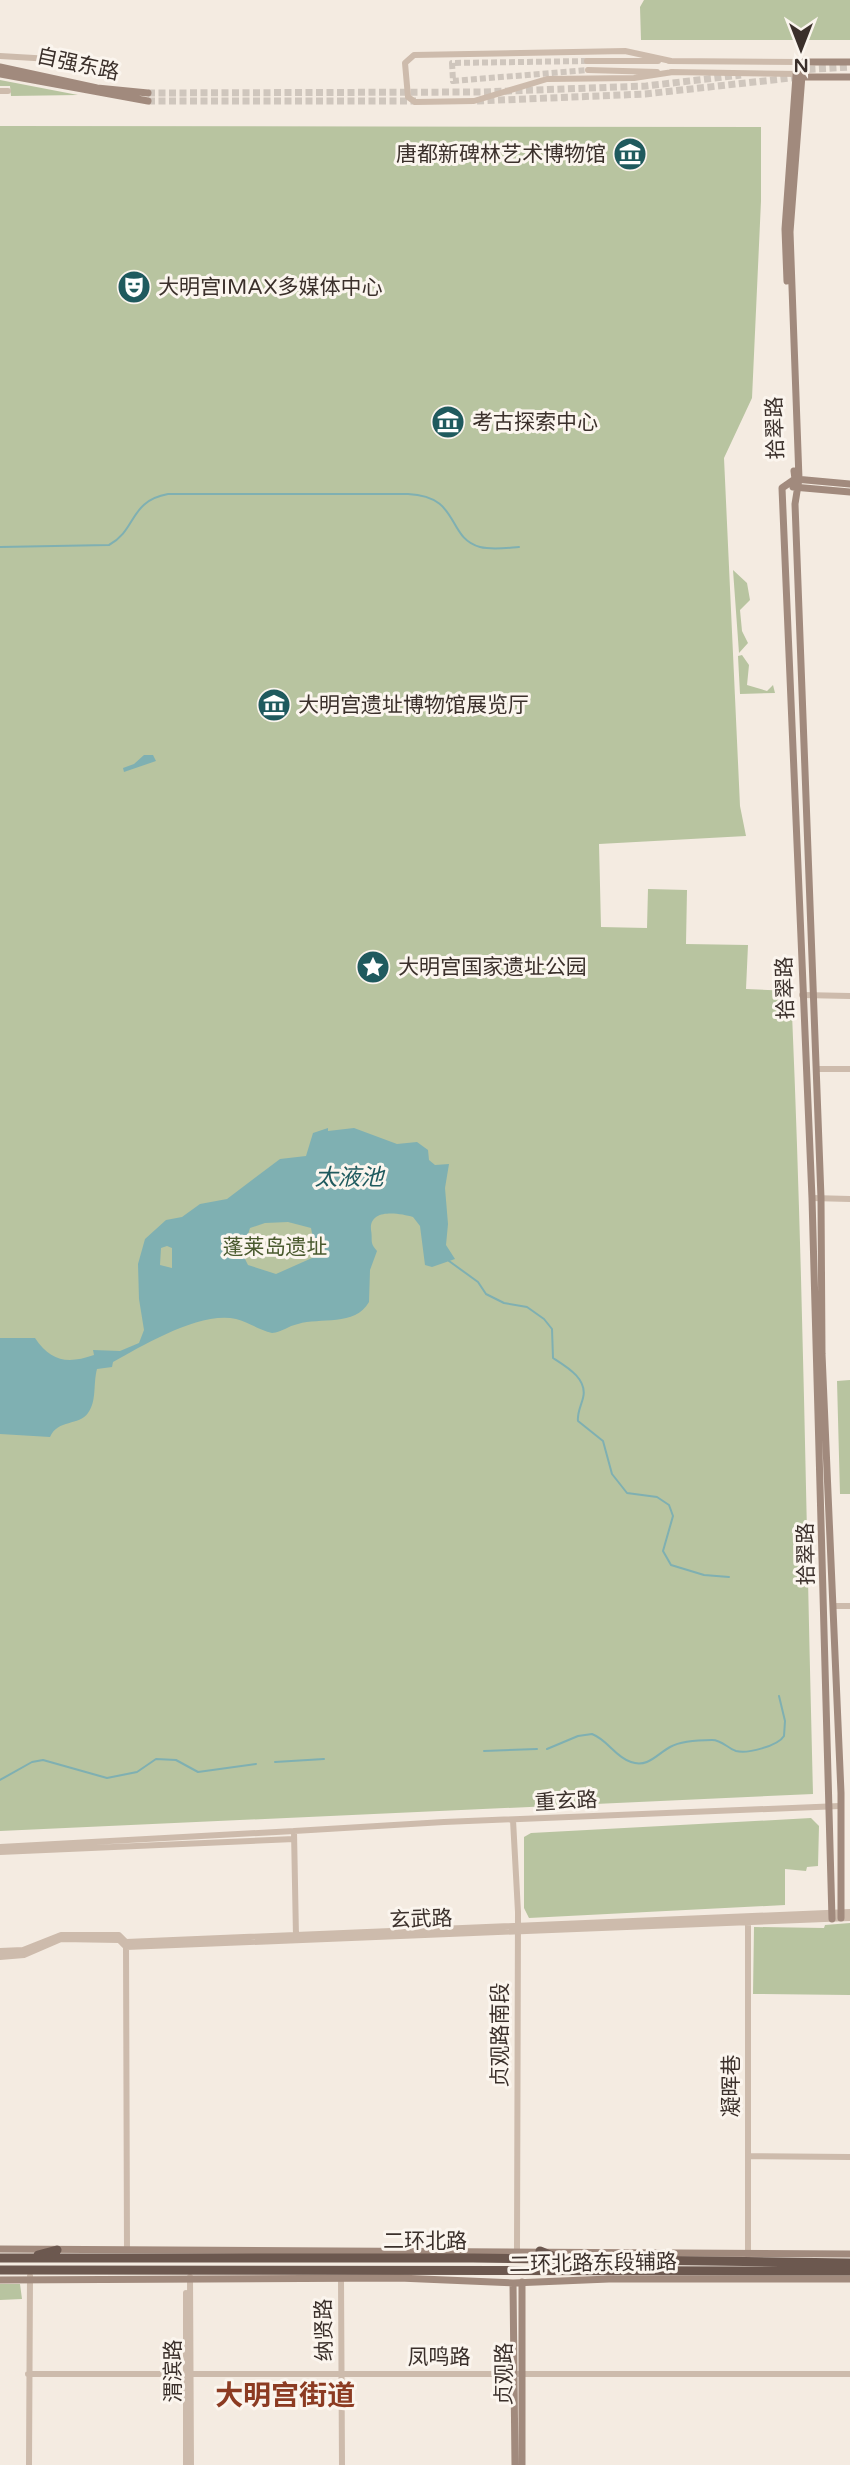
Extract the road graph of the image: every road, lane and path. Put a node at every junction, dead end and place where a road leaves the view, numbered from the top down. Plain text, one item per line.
1 (0, 56) edge
2 (85, 61) dead end
3 (587, 61) tunnel mouth
4 (671, 61) junction
5 (800, 62) junction
6 (850, 62) edge
7 (0, 67) edge
8 (589, 71) tunnel mouth
9 (673, 72) junction
10 (0, 74) edge
11 (801, 74) junction
12 (850, 77) edge
13 (797, 482) junction
14 (850, 484) edge
15 (850, 492) edge
16 (802, 995) junction
17 (813, 996) junction
18 (850, 996) edge
19 (817, 1069) junction
20 (850, 1069) edge
21 (812, 1198) junction
22 (821, 1198) junction
23 (850, 1199) edge
24 (834, 1606) junction
25 (850, 1606) edge
26 (831, 1805) junction
27 (840, 1806) junction
28 (513, 1820) junction
29 (294, 1835) junction
30 (0, 1850) edge
31 (846, 1915) edge
32 (832, 1916) junction
33 (748, 1918) junction
34 (518, 1930) junction
35 (296, 1938) junction
36 (126, 1945) junction
37 (0, 1951) edge
38 (0, 1957) edge
39 (748, 2156) junction
40 (850, 2157) edge
41 (0, 2249) edge
42 (57, 2250) junction
43 (127, 2250) junction
44 (495, 2250) junction
45 (517, 2251) junction
46 (540, 2251) junction
47 (748, 2255) junction
48 (850, 2255) edge
49 (0, 2257) edge
50 (22, 2258) junction
51 (473, 2258) junction
52 (565, 2261) junction
53 (850, 2263) edge
54 (418, 2270) junction
55 (850, 2271) edge
56 (0, 2272) edge
57 (604, 2272) junction
58 (28, 2274) junction
59 (188, 2277) junction
60 (341, 2278) junction
61 (850, 2279) edge
62 (0, 2280) edge
63 (548, 2281) junction
64 (488, 2282) junction
65 (513, 2283) junction
66 (522, 2283) junction
67 (188, 2373) junction
68 (28, 2374) junction
69 (342, 2374) junction
70 (517, 2374) junction
71 (850, 2374) edge
72 (29, 2465) edge
73 (188, 2465) edge
74 (342, 2465) edge
75 (515, 2465) edge
76 (523, 2465) edge

1 - 2 street
3 - 4 street
4 - 5 street
4 - 9 street
5 - 6 main road
5 - 11 main road, 拾翠路
7 - 10 main road, 自强东路
8 - 9 street
9 - 11 street
11 - 12 main road
11 - 13 main road, 拾翠路
13 - 14 main road
13 - 15 main road
13 - 16 main road, 拾翠路
13 - 17 main road, 拾翠路
16 - 17 street
16 - 21 main road, 拾翠路
17 - 18 street
17 - 19 main road, 拾翠路
19 - 20 street
19 - 22 main road, 拾翠路
21 - 22 street
21 - 26 main road, 拾翠路
22 - 23 street
22 - 24 main road, 拾翠路
24 - 25 street
24 - 27 main road, 拾翠路
26 - 27 street, 重玄路
26 - 28 street, 重玄路
26 - 32 main road, 拾翠路
27 - 31 main road, 拾翠路
28 - 29 street, 重玄路
28 - 34 street, 贞观路南段
29 - 30 street, 重玄路
29 - 35 street
31 - 32 street, 玄武路
32 - 33 street, 玄武路
33 - 34 street, 玄武路
33 - 39 street, 凝晖巷
34 - 35 street, 玄武路
34 - 45 street, 贞观路南段
35 - 36 street, 玄武路
36 - 37 street, 玄武路
36 - 38 street, 玄武路
36 - 43 street
39 - 40 street
39 - 47 street, 凝晖巷
41 - 42 main road, 二环北路东段辅路
42 - 43 main road, 二环北路东段辅路
42 - 50 highway
43 - 44 main road, 二环北路东段辅路
44 - 45 main road, 二环北路东段辅路
44 - 51 highway
45 - 46 main road, 二环北路东段辅路
46 - 47 main road, 二环北路东段辅路
46 - 52 highway
47 - 48 main road, 二环北路东段辅路
49 - 50 highway, 二环北路
50 - 51 highway, 二环北路
51 - 52 highway, 二环北路
52 - 53 highway, 二环北路
54 - 57 highway, 二环北路
54 - 58 highway, 二环北路
54 - 64 main road
55 - 57 highway, 二环北路
56 - 58 highway, 二环北路
57 - 63 main road
58 - 59 main road, 二环北路东段辅路
58 - 62 main road, 二环北路东段辅路
58 - 68 street
59 - 60 main road, 二环北路东段辅路
59 - 67 street, 渭滨路
60 - 64 main road, 二环北路东段辅路
60 - 69 street, 纳贤路
61 - 63 main road, 二环北路东段辅路
63 - 66 main road, 二环北路东段辅路
64 - 65 main road, 二环北路东段辅路
65 - 66 main road, 二环北路东段辅路
65 - 70 main road, 贞观路
66 - 70 main road, 贞观路
67 - 68 street, 凤鸣路
67 - 69 street, 凤鸣路
67 - 73 street, 渭滨路
68 - 72 street
69 - 70 street, 凤鸣路
69 - 74 street, 纳贤路
70 - 71 street, 凤鸣路
70 - 75 main road, 贞观路
70 - 76 main road, 贞观路

